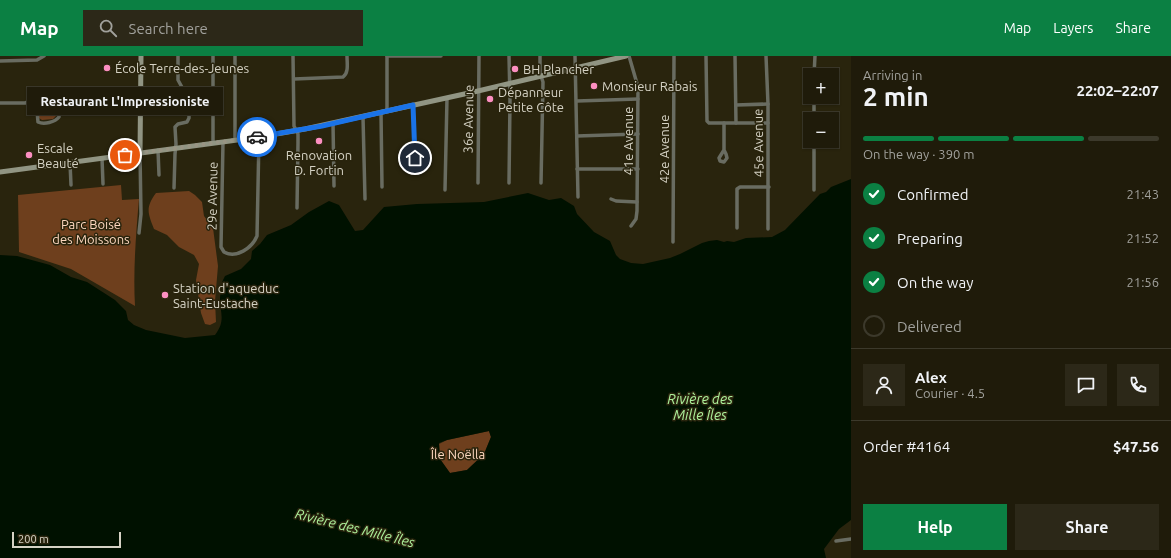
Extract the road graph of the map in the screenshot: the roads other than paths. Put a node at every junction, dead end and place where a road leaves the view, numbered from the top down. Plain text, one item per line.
1 (44, 56) edge
2 (142, 56) edge
3 (178, 56) edge
4 (213, 56) edge
5 (235, 56) edge
6 (293, 56) edge
7 (347, 56) edge
8 (387, 56) edge
9 (441, 56) edge
10 (479, 56) edge
11 (509, 56) edge
12 (540, 56) edge
13 (575, 56) edge
14 (628, 56) edge
15 (674, 56) edge
16 (706, 56) edge
17 (735, 56) edge
18 (766, 56) edge
19 (815, 56) edge
20 (37, 58) edge
21 (0, 61) edge
22 (575, 68) junction
23 (814, 68) edge
24 (541, 76) junction
25 (294, 79) junction
26 (509, 84) junction
27 (78, 90) dead end
28 (478, 91) junction
29 (59, 93) junction
30 (447, 98) junction
31 (36, 99) junction
32 (638, 99) junction
33 (577, 101) junction
34 (0, 103) edge
35 (768, 104) junction
36 (413, 105) junction
37 (736, 105) junction
38 (388, 111) junction
39 (382, 112) junction
40 (364, 117) junction
41 (333, 123) junction
42 (724, 123) junction
43 (736, 123) junction
44 (768, 123) junction
45 (296, 131) junction
46 (638, 134) junction
47 (577, 136) junction
48 (259, 137) junction
49 (235, 140) junction
50 (223, 142) junction
51 (213, 143) junction
52 (176, 148) junction
53 (814, 148) edge
54 (158, 150) junction
55 (724, 150) dead end
56 (140, 153) junction
57 (102, 158) junction
58 (415, 158) dead end
59 (70, 163) junction
60 (577, 169) junction
61 (638, 169) junction
62 (0, 172) edge
63 (159, 175) dead end
64 (478, 183) dead end
65 (509, 183) dead end
66 (541, 183) dead end
67 (103, 184) dead end
68 (71, 185) dead end
69 (334, 186) dead end
70 (382, 187) dead end
71 (769, 187) junction
72 (174, 188) dead end
73 (445, 190) dead end
74 (814, 190) dead end
75 (578, 197) dead end
76 (610, 198) dead end
77 (365, 199) dead end
78 (637, 202) junction
79 (296, 208) dead end
80 (631, 226) dead end
81 (737, 228) dead end
82 (768, 229) dead end
83 (139, 233) dead end
84 (673, 242) dead end
85 (851, 539) edge
86 (836, 541) dead end

1 - 20 street
2 - 56 main road
3 - 52 street
4 - 51 street
5 - 49 street
6 - 25 street
7 - 25 street
8 - 9 street
8 - 38 street
10 - 28 street, 36e Avenue
11 - 26 street
12 - 24 street
13 - 22 street
14 - 22 main road
14 - 32 street, 41e Avenue
15 - 84 street, 42e Avenue
16 - 42 street
17 - 37 street
18 - 35 street, 45e Avenue
19 - 23 street
20 - 21 street
22 - 24 main road
22 - 33 street
24 - 26 main road
24 - 66 street
25 - 45 street
26 - 28 main road
26 - 65 street
27 - 29 street
28 - 30 main road
28 - 64 street, 36e Avenue
29 - 31 street
29 - 31 street
30 - 36 main road
30 - 73 street
31 - 34 street
32 - 33 street
32 - 46 street, 41e Avenue
33 - 47 street
35 - 37 street
35 - 44 street, 45e Avenue
36 - 38 main road
36 - 58 street
37 - 43 street
38 - 39 main road
39 - 40 main road
39 - 70 street
40 - 41 main road
40 - 77 street
41 - 45 main road
41 - 69 street
42 - 43 street
42 - 55 street
43 - 44 street
44 - 71 street, 45e Avenue
45 - 48 main road
45 - 79 street
46 - 47 street
46 - 61 street, 41e Avenue
47 - 60 street
48 - 49 main road
48 - 50 street, 29e Avenue
49 - 50 main road
50 - 51 main road
51 - 52 main road
52 - 54 main road
52 - 72 street
53 - 74 street
54 - 56 main road
54 - 63 street
56 - 57 main road
56 - 83 street
57 - 59 main road
57 - 67 street
59 - 62 main road
59 - 68 street
60 - 61 street
60 - 75 street
61 - 78 street, 41e Avenue
71 - 81 street
71 - 82 street, 45e Avenue
76 - 78 street
78 - 80 street, 41e Avenue
85 - 86 street

